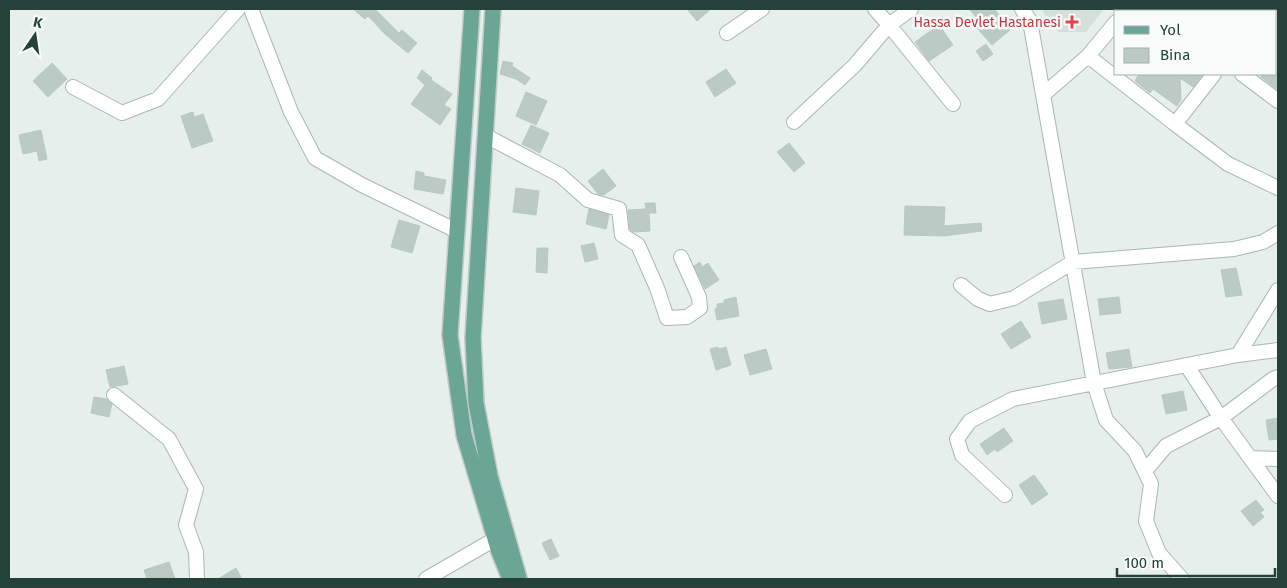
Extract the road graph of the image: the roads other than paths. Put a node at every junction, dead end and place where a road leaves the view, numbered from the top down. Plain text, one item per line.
1 (238, 9) edge
2 (251, 9) edge
3 (472, 9) edge
4 (493, 9) edge
5 (762, 9) edge
6 (875, 9) edge
7 (911, 9) edge
8 (1022, 9) edge
9 (1032, 15) edge
10 (1114, 24) edge
11 (889, 25) junction
12 (727, 33) dead end
13 (1088, 56) junction
14 (1213, 75) edge
15 (1243, 75) edge
16 (73, 87) dead end
17 (1044, 94) junction
18 (1278, 101) edge
19 (953, 104) dead end
20 (794, 122) dead end
21 (1175, 124) junction
22 (486, 136) junction
23 (1278, 188) edge
24 (457, 231) junction
25 (1278, 233) edge
26 (681, 257) dead end
27 (1073, 262) junction
28 (961, 285) dead end
29 (1278, 290) edge
30 (1278, 350) edge
31 (1238, 354) junction
32 (1188, 366) junction
33 (1278, 377) edge
34 (1094, 384) junction
35 (114, 395) dead end
36 (1221, 418) junction
37 (1250, 458) junction
38 (1278, 459) edge
39 (1145, 471) junction
40 (1005, 495) dead end
41 (1278, 496) edge
42 (495, 539) junction
43 (197, 579) edge
44 (426, 579) edge
45 (510, 579) edge
46 (519, 579) edge
47 (1182, 579) edge

1 - 16 street
2 - 24 street
3 - 24 main road
4 - 22 main road
5 - 12 street
6 - 11 street
7 - 11 street
8 - 9 street
9 - 17 street
10 - 13 street
11 - 19 street
11 - 20 street
13 - 17 street
13 - 21 street
14 - 21 street
15 - 18 street
17 - 27 street
21 - 23 street
22 - 26 street
22 - 46 main road
24 - 42 main road
25 - 27 street
27 - 28 street
27 - 34 street
29 - 31 street
30 - 31 street
31 - 32 street
32 - 34 street
32 - 36 street
33 - 36 street
34 - 39 street
34 - 40 street
35 - 43 street
36 - 37 street
36 - 39 street
37 - 38 street
37 - 41 street
39 - 47 street
42 - 44 street
42 - 45 main road

